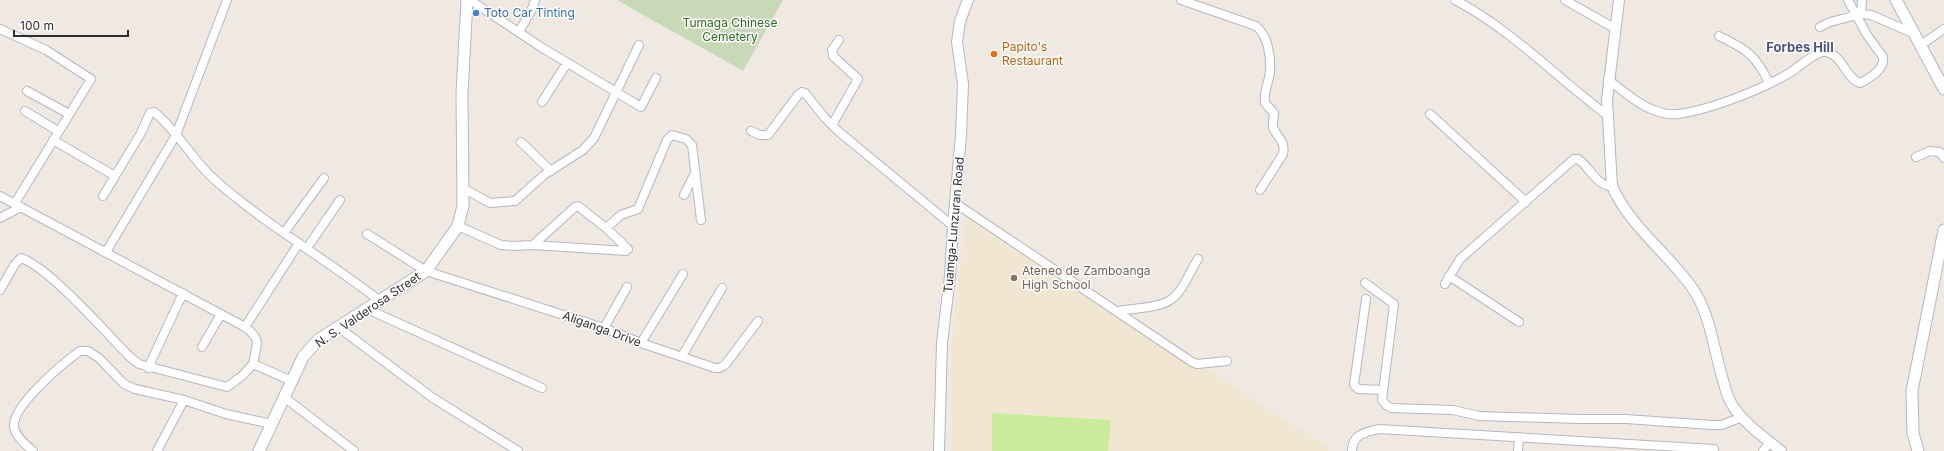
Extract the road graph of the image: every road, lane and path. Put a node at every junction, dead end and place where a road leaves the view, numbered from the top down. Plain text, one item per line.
1 (227, 0) edge
2 (469, 0) edge
3 (535, 0) edge
4 (968, 0) edge
5 (1181, 0) edge
6 (1455, 0) edge
7 (1565, 0) edge
8 (1619, 0) edge
9 (1848, 0) edge
10 (1862, 0) edge
11 (1897, 1) edge
12 (1859, 15) junction
13 (1820, 27) dead end
14 (1614, 28) junction
15 (0, 29) edge
16 (1944, 29) edge
17 (519, 32) junction
18 (1915, 34) junction
19 (1719, 36) dead end
20 (838, 40) dead end
21 (639, 45) dead end
22 (1921, 45) junction
23 (567, 63) junction
24 (656, 78) dead end
25 (1608, 80) junction
26 (1769, 83) junction
27 (1944, 89) edge
28 (27, 91) dead end
29 (615, 93) junction
30 (542, 102) dead end
31 (25, 111) dead end
32 (69, 114) junction
33 (1430, 114) dead end
34 (1607, 115) junction
35 (832, 125) junction
36 (58, 131) junction
37 (751, 131) dead end
38 (176, 135) junction
39 (53, 140) junction
40 (520, 142) dead end
41 (1916, 157) dead end
42 (1944, 158) edge
43 (551, 171) junction
44 (694, 174) junction
45 (115, 176) junction
46 (324, 178) dead end
47 (1612, 186) junction
48 (464, 188) junction
49 (1260, 190) dead end
50 (0, 196) edge
51 (103, 196) dead end
52 (684, 196) dead end
53 (340, 200) dead end
54 (1526, 202) junction
55 (955, 203) junction
56 (18, 205) junction
57 (0, 218) edge
58 (700, 220) dead end
59 (458, 226) junction
60 (952, 226) junction
61 (606, 228) junction
62 (1944, 230) edge
63 (284, 233) junction
64 (367, 234) dead end
65 (299, 243) junction
66 (533, 245) junction
67 (307, 248) junction
68 (106, 252) junction
69 (1198, 258) dead end
70 (426, 271) junction
71 (682, 274) dead end
72 (1449, 276) junction
73 (1365, 283) dead end
74 (1445, 284) dead end
75 (627, 287) dead end
76 (722, 288) dead end
77 (0, 290) edge
78 (183, 293) junction
79 (1366, 299) dead end
80 (380, 301) junction
81 (367, 309) junction
82 (1119, 311) junction
83 (221, 314) junction
84 (758, 321) dead end
85 (1519, 322) dead end
86 (245, 327) junction
87 (338, 327) junction
88 (604, 328) junction
89 (641, 343) junction
90 (202, 347) dead end
91 (682, 356) junction
92 (1227, 361) dead end
93 (253, 364) junction
94 (148, 368) junction
95 (292, 381) junction
96 (542, 388) dead end
97 (1383, 390) junction
98 (284, 397) junction
99 (184, 400) junction
100 (1742, 417) junction
101 (271, 424) junction
102 (1519, 437) junction
103 (1770, 442) junction
104 (1656, 448) edge
105 (1714, 449) dead end
106 (33, 451) edge
107 (157, 451) edge
108 (259, 451) edge
109 (354, 451) edge
110 (518, 451) edge
111 (939, 451) edge
112 (1352, 451) edge
113 (1518, 451) edge
114 (1763, 451) edge
115 (1781, 451) edge
116 (1918, 451) edge

1 - 38 street
2 - 17 street
2 - 48 main road, N. S. Valderosa Street
3 - 17 street
4 - 55 street, Tuamga-Lunzuran Road
5 - 49 street
6 - 34 street
7 - 14 street
8 - 14 street
9 - 12 street
10 - 12 street
11 - 18 main road
12 - 13 street
12 - 18 street
12 - 26 street
14 - 25 street
15 - 32 street
16 - 22 street
17 - 23 street
18 - 22 main road
19 - 26 street
20 - 35 street
21 - 29 street
22 - 27 main road
23 - 29 street
23 - 30 street
24 - 29 street
25 - 26 street
25 - 34 street
28 - 32 street
29 - 43 street
31 - 36 street
32 - 36 street
33 - 54 street
34 - 47 street
35 - 37 street
35 - 60 street
36 - 39 street
38 - 45 street
38 - 63 street
38 - 68 street
39 - 45 street
39 - 56 street
40 - 43 street
41 - 42 street
43 - 48 street
44 - 52 street
44 - 58 street
44 - 61 street
45 - 51 street
46 - 63 street
47 - 54 street
47 - 100 street
48 - 59 main road, N. S. Valderosa Street
50 - 56 street
53 - 67 street
54 - 72 street
55 - 60 street, Tuamga-Lunzuran Road
55 - 82 street
56 - 57 street
56 - 68 street
59 - 66 street
59 - 70 main road, N. S. Valderosa Street
60 - 111 street, Tuamga-Lunzuran Road
61 - 66 street
61 - 66 street
62 - 116 main road
63 - 65 street
64 - 70 street, Aliganga Drive
65 - 67 street
65 - 86 street
67 - 80 street
68 - 78 street
69 - 82 street
70 - 80 main road, N. S. Valderosa Street
70 - 88 street, Aliganga Drive
71 - 89 street
72 - 74 street
72 - 85 street
73 - 97 street
75 - 88 street
76 - 91 street
77 - 94 street
78 - 83 street
78 - 94 street
79 - 97 street
80 - 81 main road, N. S. Valderosa Street
81 - 87 main road, N. S. Valderosa Street
81 - 96 street
82 - 92 street
83 - 86 street
83 - 90 street
84 - 91 street, Aliganga Drive
86 - 93 street
87 - 95 main road, N. S. Valderosa Street
87 - 110 street
88 - 89 street, Aliganga Drive
89 - 91 street, Aliganga Drive
93 - 94 street
93 - 95 street
95 - 98 main road, N. S. Valderosa Street
97 - 100 street
98 - 101 main road, N. S. Valderosa Street
98 - 109 street
99 - 101 street
99 - 106 street
99 - 107 street
100 - 103 street
101 - 108 main road, N. S. Valderosa Street
102 - 104 street
102 - 112 street
102 - 113 street
103 - 114 street
103 - 115 street
104 - 105 street

